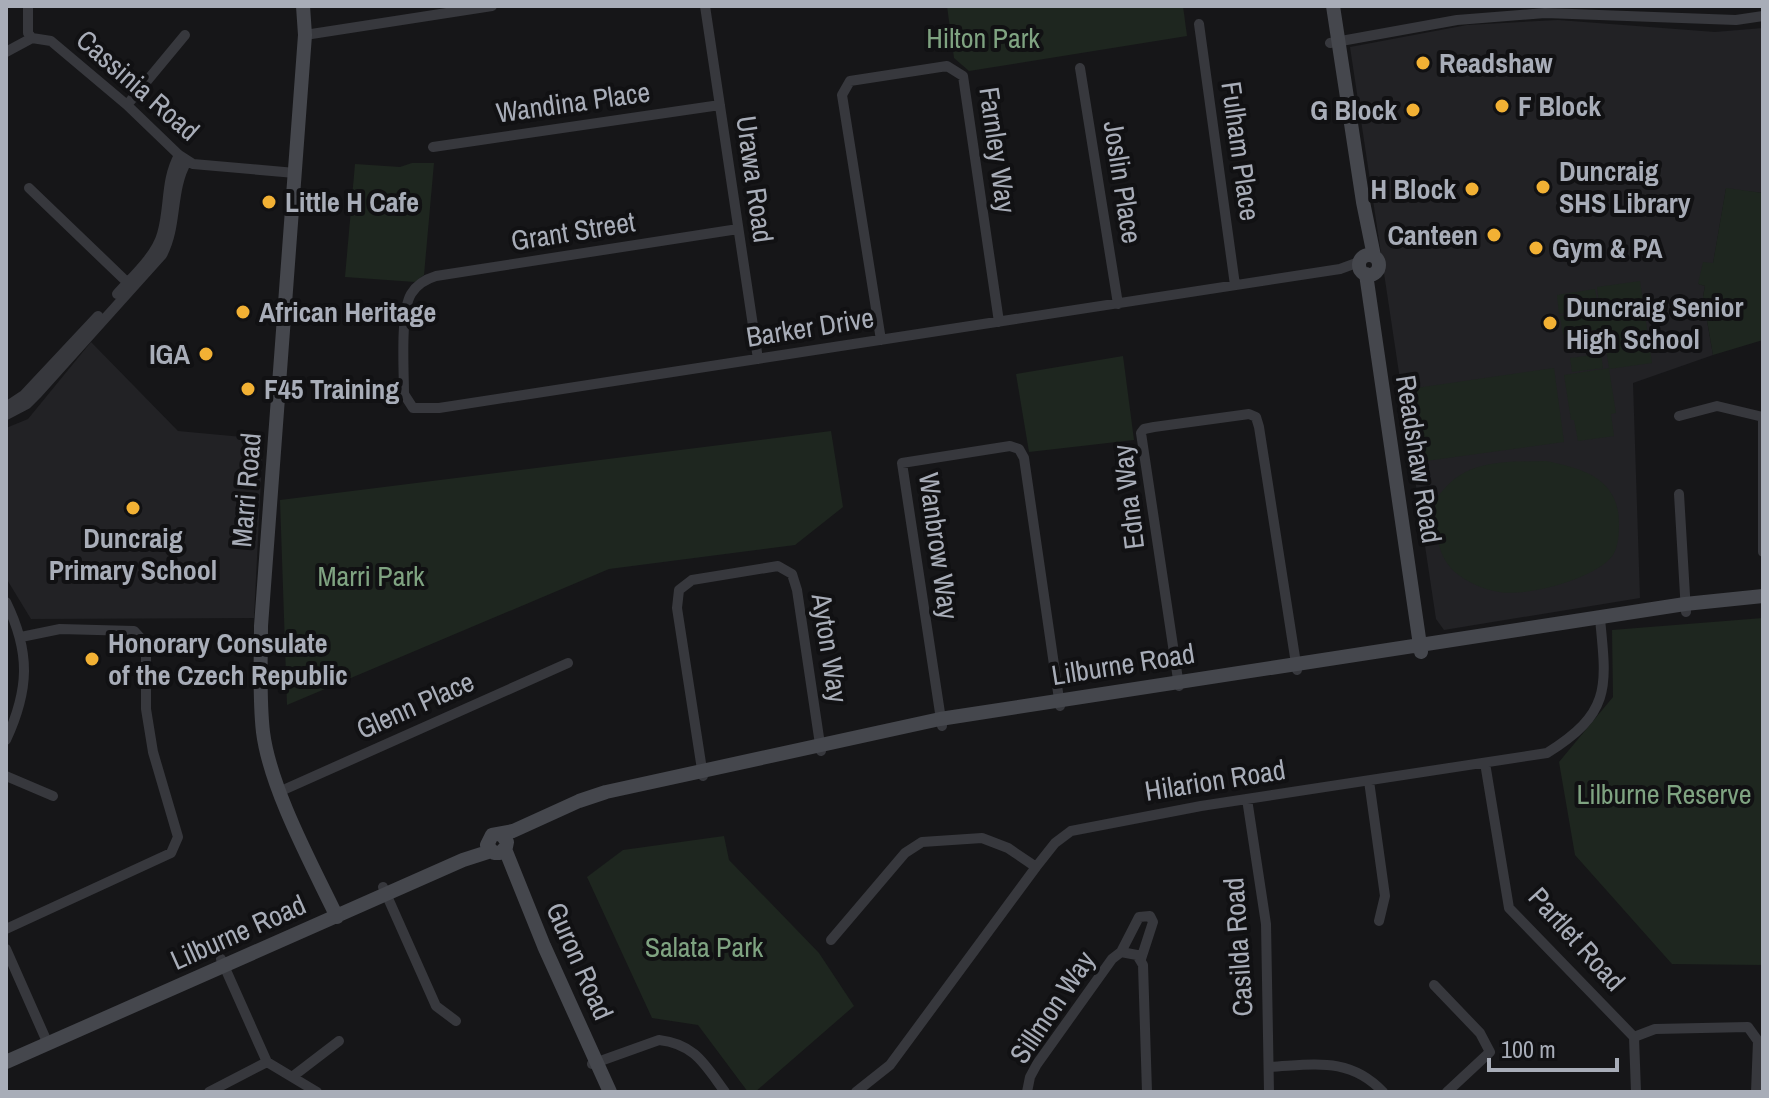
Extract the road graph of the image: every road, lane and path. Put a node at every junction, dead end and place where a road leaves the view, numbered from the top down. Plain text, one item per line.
1 (28, 6) edge
2 (303, 6) edge
3 (492, 6) edge
4 (705, 6) edge
5 (1324, 6) edge
6 (1333, 6) edge
7 (428, 10) edge
8 (1763, 16) edge
9 (1199, 24) dead end
10 (185, 35) dead end
11 (305, 35) junction
12 (32, 38) junction
13 (1335, 43) junction
14 (6, 52) edge
15 (1080, 68) dead end
16 (127, 105) junction
17 (720, 105) junction
18 (433, 147) dead end
19 (183, 158) junction
20 (295, 173) junction
21 (29, 188) dead end
22 (738, 229) junction
23 (1367, 265) junction
24 (130, 284) junction
25 (1235, 285) junction
26 (417, 286) joint
27 (1118, 304) junction
28 (115, 306) junction
29 (97, 316) junction
30 (999, 322) junction
31 (881, 340) junction
32 (758, 359) junction
33 (6, 407) edge
34 (6, 415) edge
35 (1679, 416) dead end
36 (1763, 417) edge
37 (1762, 483) edge
38 (1679, 494) dead end
39 (1763, 552) edge
40 (1763, 596) edge
41 (6, 602) edge
42 (1763, 602) edge
43 (1685, 608) junction
44 (1600, 623) junction
45 (21, 637) junction
46 (1425, 648) junction
47 (568, 663) dead end
48 (1297, 667) junction
49 (1179, 685) junction
50 (1059, 703) junction
51 (941, 723) junction
52 (6, 740) edge
53 (821, 748) junction
54 (1485, 763) junction
55 (703, 774) junction
56 (6, 776) edge
57 (1369, 781) junction
58 (281, 791) junction
59 (53, 796) dead end
60 (1247, 799) junction
61 (498, 846) junction
62 (1036, 867) junction
63 (385, 890) junction
64 (335, 912) junction
65 (1379, 921) dead end
66 (6, 929) edge
67 (831, 940) dead end
68 (6, 949) edge
69 (1121, 952) junction
70 (1141, 959) junction
71 (223, 963) junction
72 (1434, 985) dead end
73 (456, 1021) dead end
74 (1634, 1037) junction
75 (46, 1040) junction
76 (339, 1041) dead end
77 (6, 1054) edge
78 (6, 1062) edge
79 (267, 1062) junction
80 (594, 1064) junction
81 (1269, 1067) junction
82 (292, 1077) junction
83 (209, 1092) edge
84 (317, 1092) edge
85 (602, 1092) edge
86 (610, 1092) edge
87 (725, 1092) edge
88 (856, 1092) edge
89 (1027, 1092) edge
90 (1147, 1092) edge
91 (1269, 1092) edge
92 (1383, 1092) edge
93 (1447, 1092) edge
94 (1636, 1092) edge
95 (1756, 1092) edge

1 - 12 street, Cassinia Road
2 - 11 street, Marri Road
3 - 7 street
4 - 17 street, Urawa Road
5 - 13 street, Readshaw Road
6 - 13 street, Readshaw Road
7 - 11 street
8 - 13 street
9 - 25 street, Fulham Place
10 - 16 street
11 - 20 street, Marri Road
12 - 14 street
12 - 16 street, Cassinia Road
13 - 23 street, Readshaw Road
15 - 27 street, Joslin Place
16 - 19 street, Cassinia Road
17 - 18 street, Wandina Place
17 - 22 street, Urawa Road
19 - 20 street, Cassinia Road
19 - 24 street
20 - 58 street, Marri Road
21 - 24 street
22 - 26 street, Grant Street
22 - 32 street, Urawa Road
23 - 25 street, Barker Drive
23 - 46 street, Readshaw Road
24 - 28 street
24 - 29 street
25 - 27 street, Barker Drive
26 - 32 street, Barker Drive
27 - 30 street, Barker Drive
28 - 29 street
28 - 34 street
29 - 33 street
30 - 31 street, Barker Drive
30 - 31 street, Farnley Way
31 - 32 street, Barker Drive
35 - 36 street
36 - 37 street
37 - 39 street
38 - 43 street
40 - 43 street, Lilburne Road
41 - 45 street
42 - 43 street, Lilburne Road
43 - 44 street, Lilburne Road
44 - 46 street, Lilburne Road
44 - 54 street, Hilarion Road
45 - 52 street
45 - 66 street
46 - 48 street, Lilburne Road
47 - 58 street, Glenn Place
48 - 49 street, Lilburne Road
48 - 49 street, Edna Way
49 - 50 street, Lilburne Road
50 - 51 street, Lilburne Road
50 - 51 street, Wanbrow Way
51 - 53 street, Lilburne Road
53 - 55 street, Lilburne Road
53 - 55 street, Ayton Way
54 - 57 street, Hilarion Road
54 - 74 street, Partlet Road
55 - 61 street, Lilburne Road
56 - 59 street
57 - 60 street, Hilarion Road
57 - 65 street
58 - 64 street, Marri Road
60 - 62 street, Hilarion Road
60 - 81 street, Casilda Road
61 - 63 street, Lilburne Road
61 - 80 street, Guron Road
62 - 67 street
62 - 88 street, Hilarion Road
63 - 64 street, Lilburne Road
63 - 73 street
64 - 71 street, Lilburne Road
68 - 75 street
69 - 70 street, Sillmon Way
69 - 70 street, Sillmon Way
69 - 89 street, Sillmon Way
70 - 90 street, Sillmon Way
71 - 75 street, Lilburne Road
71 - 79 street
72 - 93 street
74 - 94 street
74 - 95 street
75 - 77 street, Lilburne Road
75 - 78 street, Lilburne Road
76 - 82 street
79 - 82 street
79 - 83 street
80 - 85 street, Guron Road
80 - 86 street, Guron Road
80 - 87 street
81 - 91 street, Casilda Road
81 - 92 street
82 - 84 street

